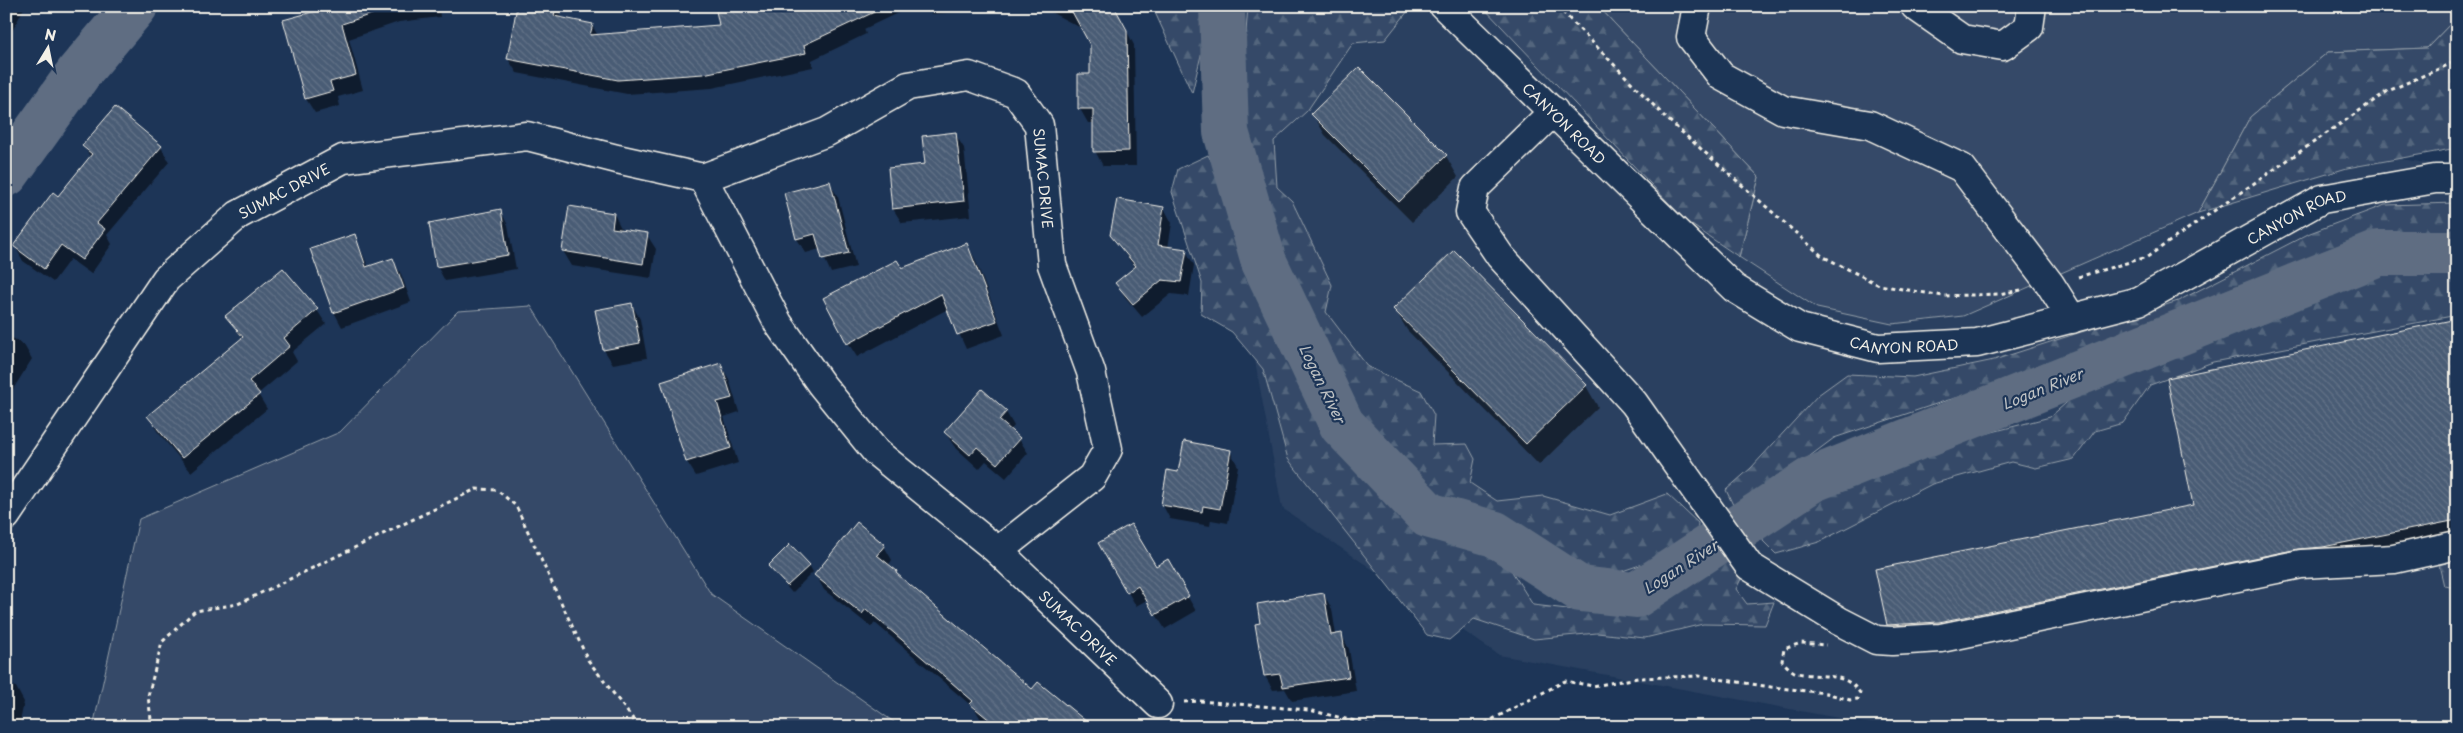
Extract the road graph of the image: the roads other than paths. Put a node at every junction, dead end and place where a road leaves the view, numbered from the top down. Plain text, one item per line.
1 (1444, 6) edge
2 (1697, 6) edge
3 (1915, 6) edge
4 (2032, 6) edge
5 (1554, 111) junction
6 (703, 178) junction
7 (2457, 179) edge
8 (2072, 318) junction
9 (6, 516) edge
10 (2457, 545) edge
11 (998, 551) junction
12 (1158, 704) road end

1 - 5 street, CANYON ROAD
2 - 8 street
3 - 4 street
5 - 8 street, CANYON ROAD
5 - 10 street
6 - 9 street, SUMAC DRIVE
6 - 11 street, SUMAC DRIVE
6 - 11 street, SUMAC DRIVE
7 - 8 street, CANYON ROAD
11 - 12 street, SUMAC DRIVE

